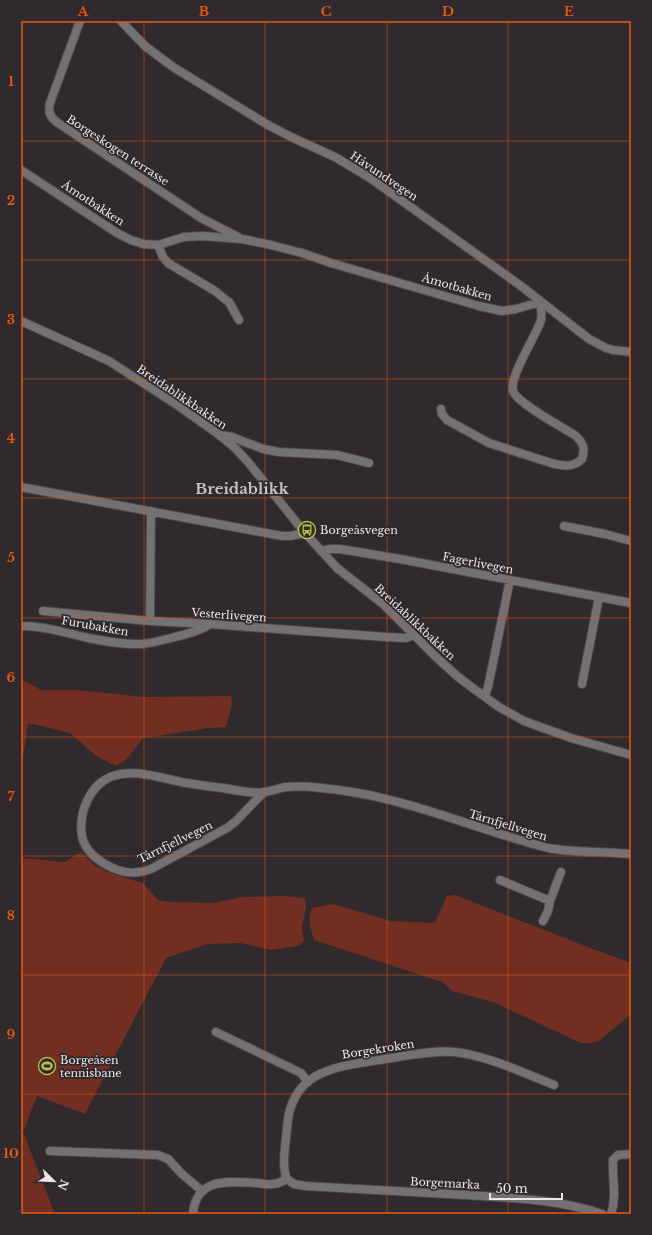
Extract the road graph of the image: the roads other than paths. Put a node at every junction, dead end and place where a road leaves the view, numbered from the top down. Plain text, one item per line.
1 (80, 21) edge
2 (121, 21) edge
3 (21, 170) edge
4 (242, 239) junction
5 (158, 245) junction
6 (540, 302) junction
7 (239, 320) dead end
8 (21, 321) edge
9 (631, 352) edge
10 (441, 409) dead end
11 (218, 434) junction
12 (369, 463) dead end
13 (21, 487) edge
14 (151, 512) junction
15 (564, 526) dead end
16 (305, 533) junction
17 (631, 542) edge
18 (322, 551) junction
19 (510, 580) junction
20 (599, 597) junction
21 (631, 603) edge
22 (42, 611) dead end
23 (150, 621) junction
24 (210, 624) junction
25 (21, 626) edge
26 (414, 635) junction
27 (582, 684) dead end
28 (485, 696) junction
29 (631, 755) edge
30 (264, 792) junction
31 (631, 854) edge
32 (561, 872) dead end
33 (500, 880) dead end
34 (550, 900) junction
35 (543, 921) dead end
36 (216, 1032) dead end
37 (308, 1082) junction
38 (554, 1085) dead end
39 (50, 1151) dead end
40 (631, 1154) edge
41 (288, 1179) junction
42 (202, 1191) junction
43 (192, 1214) edge
44 (602, 1214) edge
45 (611, 1214) edge

1 - 4 street, Borgeskogen terrasse
2 - 6 street, Håvundvegen
3 - 5 street, Åmotbakken
4 - 5 street, Åmotbakken
4 - 6 street, Åmotbakken
5 - 7 street
6 - 9 street, Håvundvegen
6 - 10 street
8 - 11 street, Breidablikkbakken
11 - 12 street
11 - 16 street, Breidablikkbakken
13 - 14 street
14 - 16 street
14 - 23 street
15 - 17 street
16 - 18 street, Breidablikkbakken
18 - 19 street, Fagerlivegen
18 - 26 street, Breidablikkbakken
19 - 20 street, Fagerlivegen
19 - 28 street
20 - 21 street, Fagerlivegen
20 - 27 street
22 - 23 street, Vesterlivegen
23 - 24 street, Vesterlivegen
24 - 25 street, Furubakken
24 - 26 street, Vesterlivegen
26 - 28 street, Breidablikkbakken
28 - 29 street, Breidablikkbakken
30 - 30 street, Tårnfjellvegen
30 - 31 street, Tårnfjellvegen
32 - 34 street
33 - 34 street
34 - 35 street
36 - 37 street
37 - 38 street, Borgekroken
37 - 41 street, Borgekroken
39 - 42 street
40 - 45 street
41 - 42 street
41 - 44 street, Borgemarka
42 - 43 street

